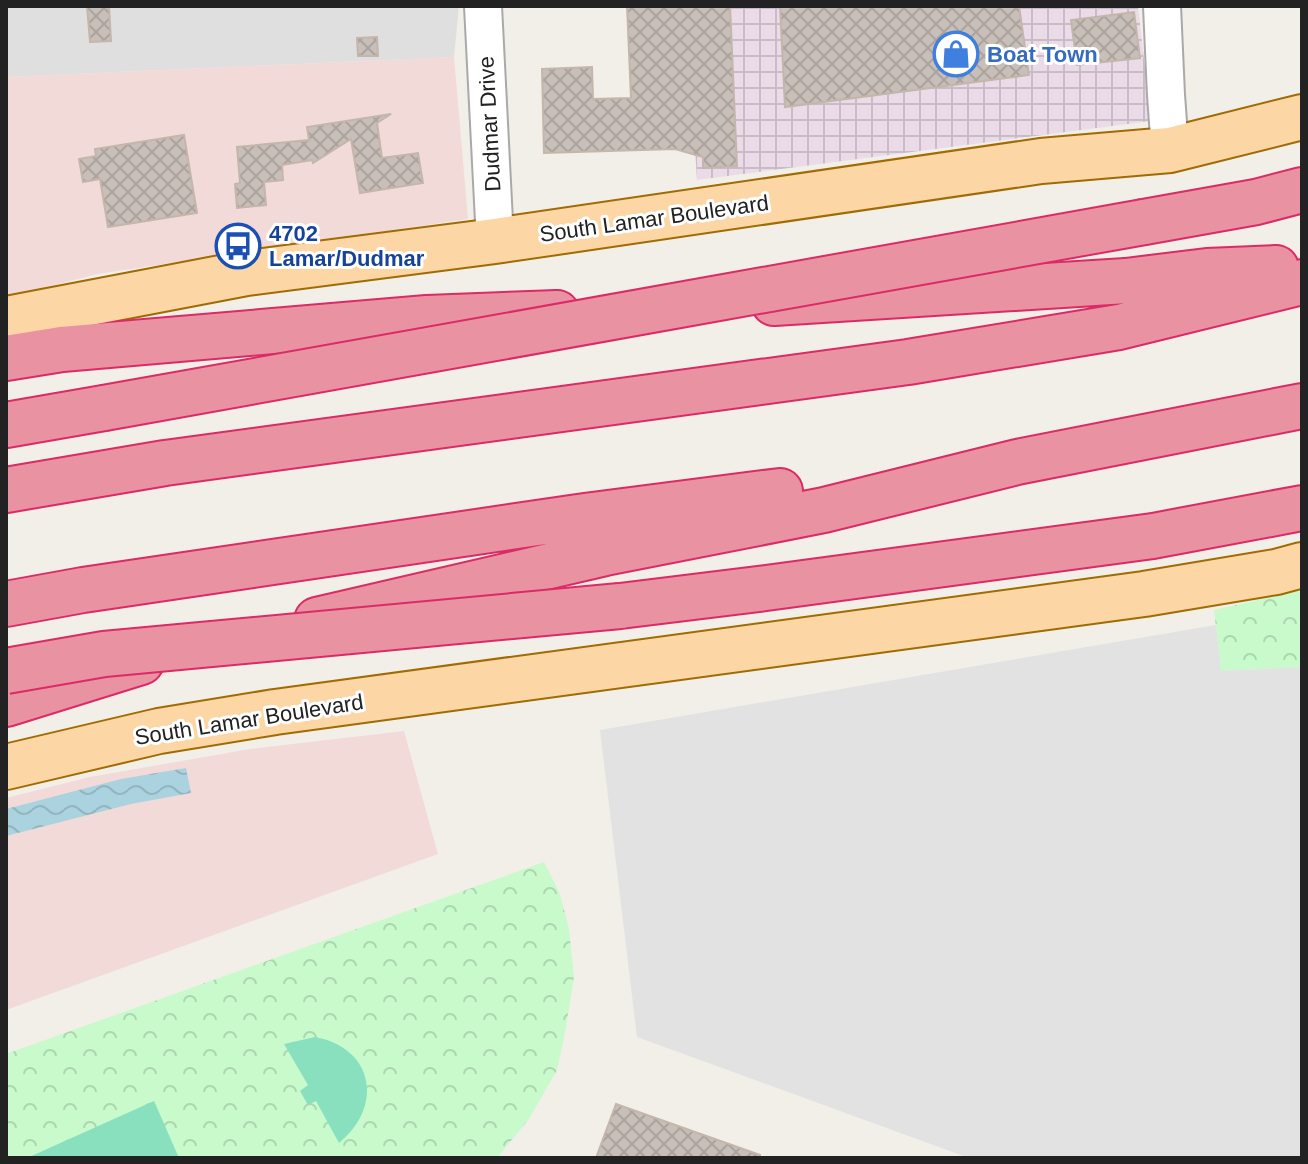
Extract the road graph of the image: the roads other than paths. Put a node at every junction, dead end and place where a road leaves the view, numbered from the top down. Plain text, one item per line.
1 (483, 6) edge
2 (1162, 6) edge
3 (1302, 117) edge
4 (1170, 150) junction
5 (1302, 190) edge
6 (495, 241) junction
7 (1302, 267) edge
8 (1302, 282) edge
9 (6, 319) edge
10 (6, 358) edge
11 (1302, 406) edge
12 (6, 425) edge
13 (1017, 462) junction
14 (6, 490) edge
15 (1302, 508) edge
16 (1302, 565) edge
17 (6, 604) edge
18 (6, 671) edge
19 (6, 704) edge
20 (6, 767) edge

1 - 6 street, Dudmar Drive
2 - 4 street
3 - 4 main road, South Lamar Boulevard
4 - 6 main road, South Lamar Boulevard
5 - 12 highway, bridge
6 - 9 main road, South Lamar Boulevard
7 - 10 highway
8 - 14 highway
11 - 13 highway
13 - 17 highway
13 - 19 highway
15 - 18 highway, bridge
16 - 20 main road, South Lamar Boulevard

